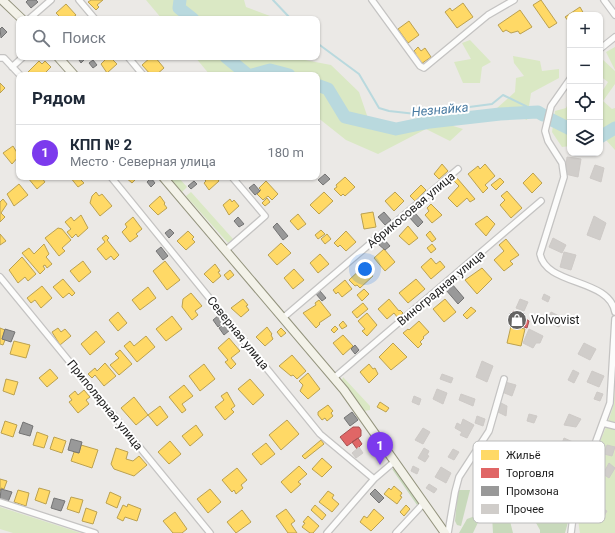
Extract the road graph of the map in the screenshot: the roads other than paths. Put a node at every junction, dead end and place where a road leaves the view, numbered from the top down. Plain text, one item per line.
1 (2, 0) edge
2 (51, 0) edge
3 (79, 0) edge
4 (372, 0) edge
5 (514, 0) edge
6 (604, 0) edge
7 (615, 15) edge
8 (19, 16) edge
9 (33, 16) edge
10 (92, 16) edge
11 (615, 37) edge
12 (603, 46) edge
13 (0, 58) edge
14 (20, 60) edge
15 (61, 60) edge
16 (130, 60) edge
17 (12, 67) junction
18 (17, 72) edge
19 (71, 72) edge
20 (140, 72) edge
21 (567, 83) edge
22 (458, 169) dead end
23 (113, 180) edge
24 (166, 180) edge
25 (235, 180) edge
26 (541, 202) dead end
27 (226, 250) junction
28 (0, 277) edge
29 (615, 312) edge
30 (287, 315) junction
31 (615, 319) edge
32 (337, 375) junction
33 (504, 379) dead end
34 (605, 424) junction
35 (615, 426) edge
36 (482, 441) edge
37 (598, 441) edge
38 (473, 456) edge
39 (395, 462) junction
40 (374, 480) junction
41 (0, 502) edge
42 (424, 503) junction
43 (572, 523) edge
44 (95, 533) edge
45 (210, 533) edge
46 (327, 533) edge
47 (396, 533) edge
48 (445, 533) edge
49 (448, 533) edge
50 (571, 533) edge

1 - 8 street
2 - 9 street
3 - 10 street
4 - 5 street
6 - 7 street
11 - 12 street
13 - 17 street
14 - 17 street
15 - 19 street
16 - 20 street
17 - 18 street
21 - 29 street
22 - 30 street, Абрикосовая улица
23 - 40 street, Северная улица
24 - 27 street
25 - 27 street
26 - 32 street, Виноградная улица
27 - 30 street
28 - 45 street, Приполярная улица
30 - 32 street
31 - 34 street
32 - 39 street
33 - 36 street
34 - 35 street
34 - 37 street
38 - 49 street
39 - 40 street
39 - 42 street
40 - 46 street
41 - 44 street
42 - 47 street
42 - 48 street
43 - 50 street

